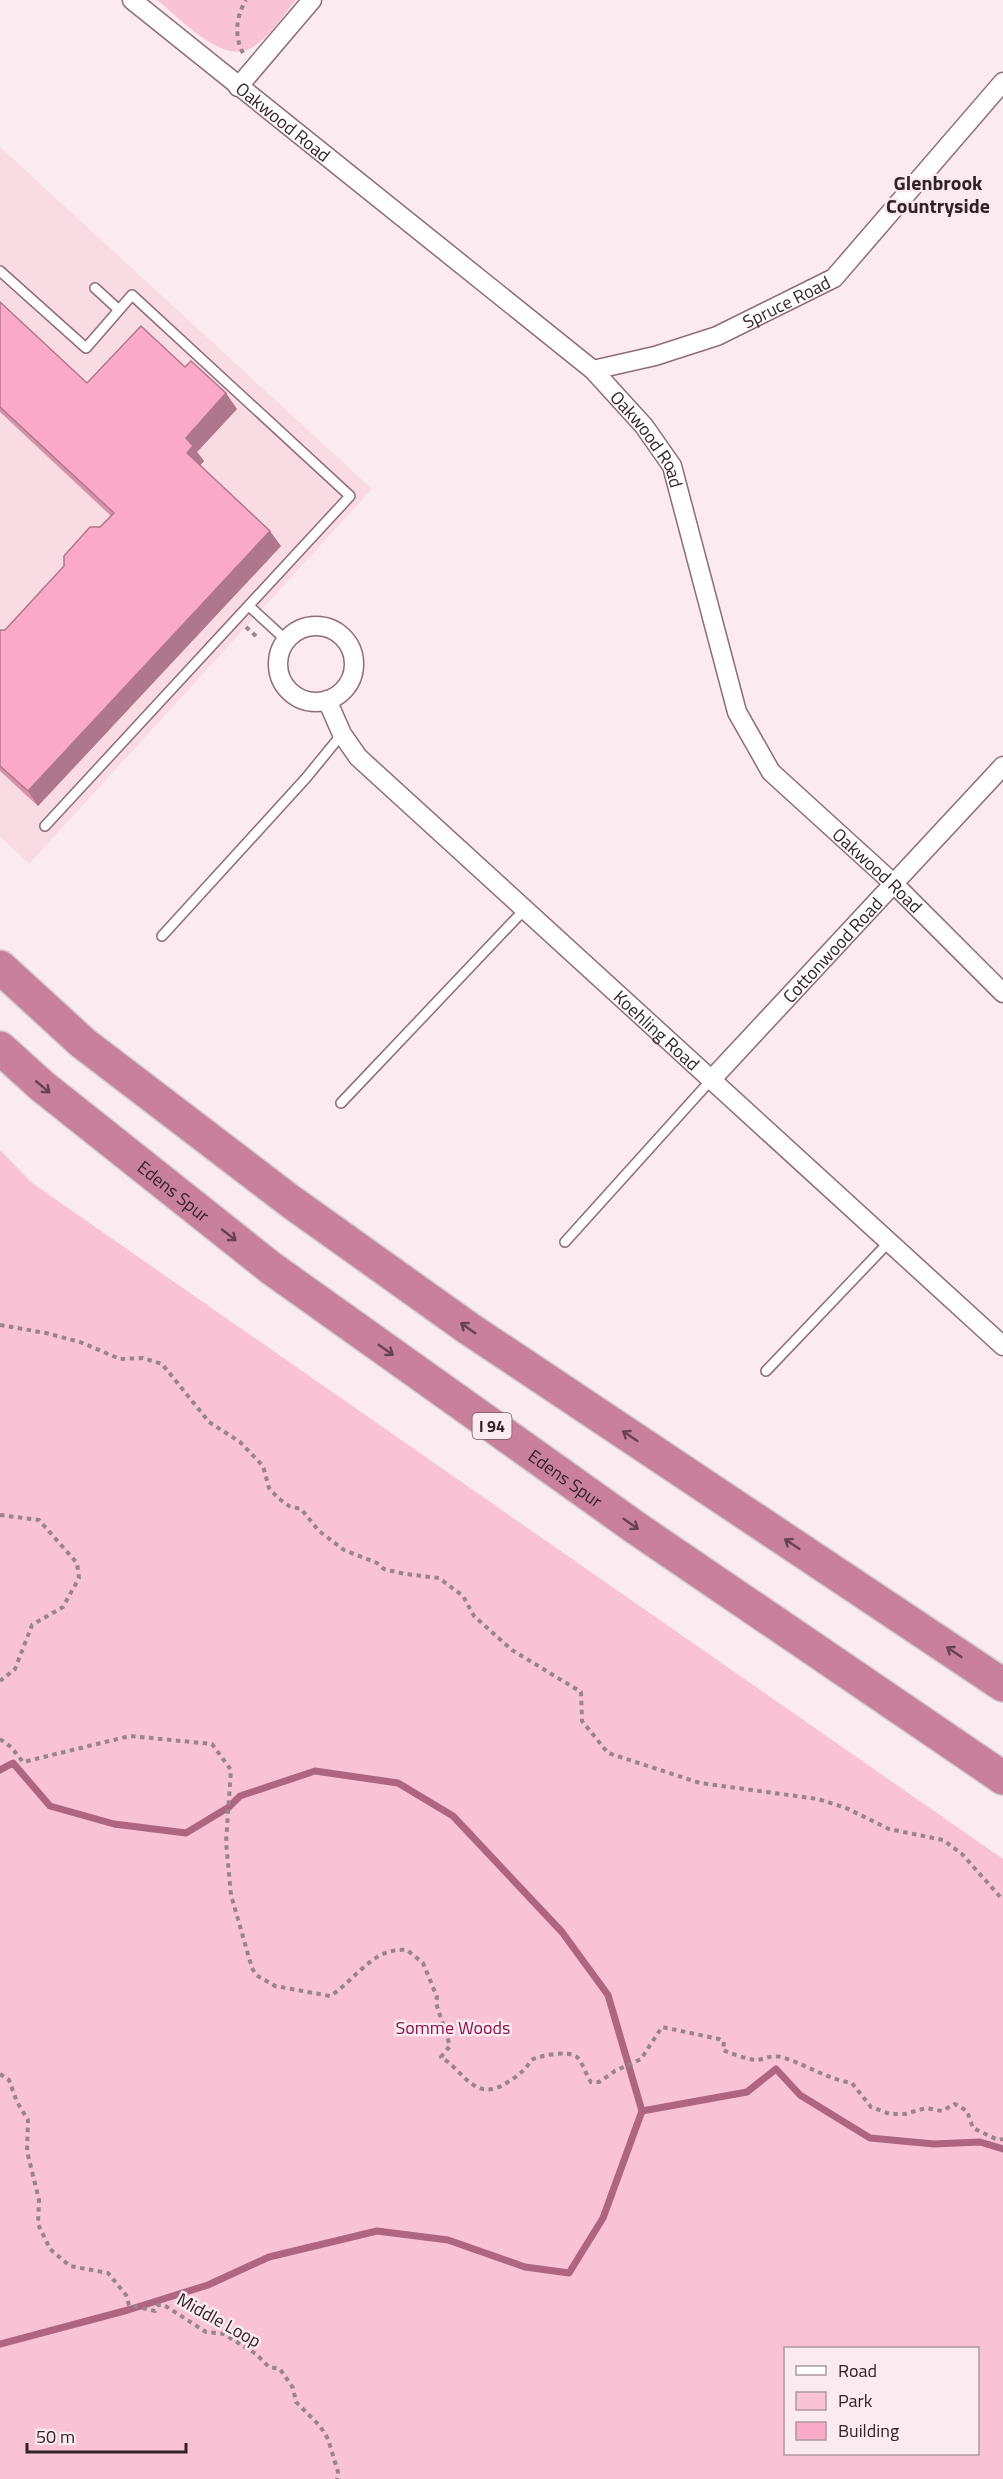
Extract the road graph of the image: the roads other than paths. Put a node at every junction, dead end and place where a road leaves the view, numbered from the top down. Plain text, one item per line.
1 (132, 0) edge
2 (312, 0) edge
3 (1003, 82) edge
4 (238, 87) junction
5 (0, 271) edge
6 (95, 288) dead end
7 (119, 310) junction
8 (593, 370) junction
9 (249, 606) junction
10 (286, 640) junction
11 (327, 700) junction
12 (342, 734) junction
13 (1003, 766) edge
14 (45, 826) dead end
15 (893, 883) junction
16 (525, 909) junction
17 (162, 936) dead end
18 (0, 967) edge
19 (1003, 993) edge
20 (0, 1048) edge
21 (711, 1080) junction
22 (341, 1103) dead end
23 (565, 1242) dead end
24 (889, 1242) junction
25 (1003, 1346) edge
26 (766, 1371) dead end
27 (1003, 1685) edge
28 (1003, 1778) edge

1 - 4 street, Oakwood Road
2 - 4 street
3 - 8 street, Spruce Road
4 - 8 street, Oakwood Road
5 - 7 lane
6 - 7 lane
7 - 9 lane
8 - 15 street, Oakwood Road
9 - 10 lane
9 - 14 lane
10 - 11 street
10 - 11 street
11 - 12 street, Koehling Road
12 - 16 street, Koehling Road
12 - 17 lane
13 - 15 street, Cottonwood Road
15 - 19 street, Oakwood Road
15 - 21 street, Cottonwood Road
16 - 21 street, Koehling Road
16 - 22 lane
27 -> 18 highway
20 -> 28 highway, Edens Spur / I 94
21 - 23 lane
21 - 24 street, Koehling Road
24 - 25 street, Koehling Road
24 - 26 lane

